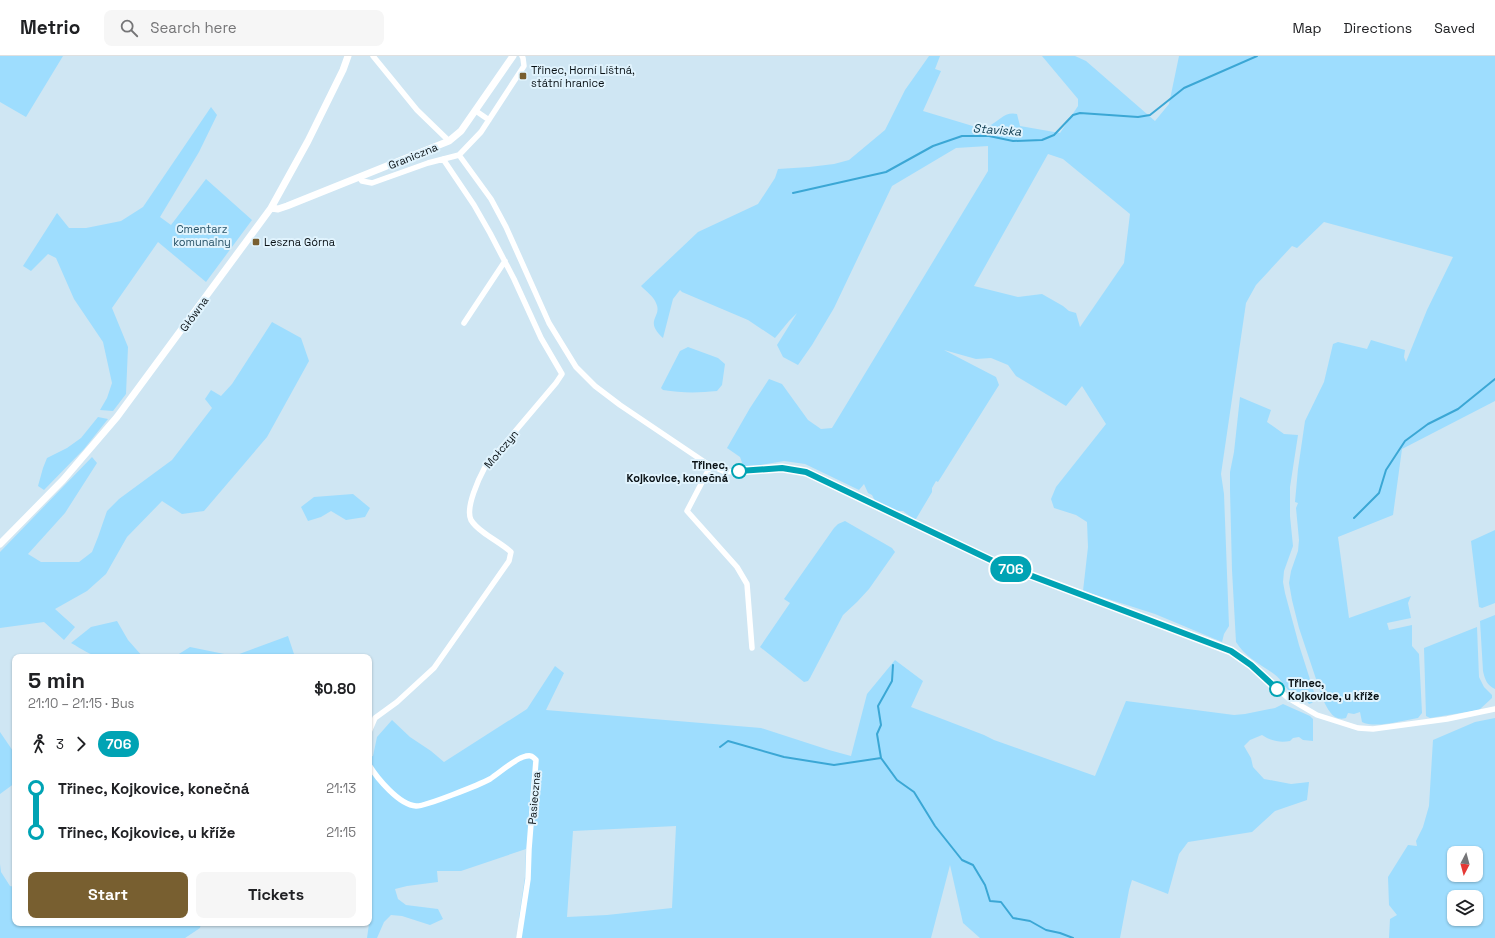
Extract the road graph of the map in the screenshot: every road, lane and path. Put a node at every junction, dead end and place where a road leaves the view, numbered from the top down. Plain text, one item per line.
1 (348, 56) edge
2 (373, 56) edge
3 (513, 56) edge
4 (522, 56) edge
5 (476, 111) junction
6 (489, 120) junction
7 (449, 141) junction
8 (459, 155) junction
9 (443, 159) junction
10 (359, 177) junction
11 (271, 208) junction
12 (505, 261) junction
13 (464, 323) dead end
14 (711, 466) junction
15 (0, 544) edge
16 (752, 648) dead end
17 (1495, 709) edge
18 (372, 725) edge
19 (372, 769) edge
20 (519, 938) edge

1 - 11 street, Główna
2 - 7 street, Graniczna
3 - 5 street
4 - 6 street
5 - 6 street
5 - 7 street
6 - 8 street
7 - 10 street, Graniczna
8 - 9 street
8 - 14 street
9 - 10 street
9 - 12 street, Mołczyn
10 - 11 street, Graniczna
11 - 15 street, Główna
12 - 13 street
12 - 18 street, Mołczyn
14 - 16 street
14 - 17 street
19 - 20 street, Pasieczna

